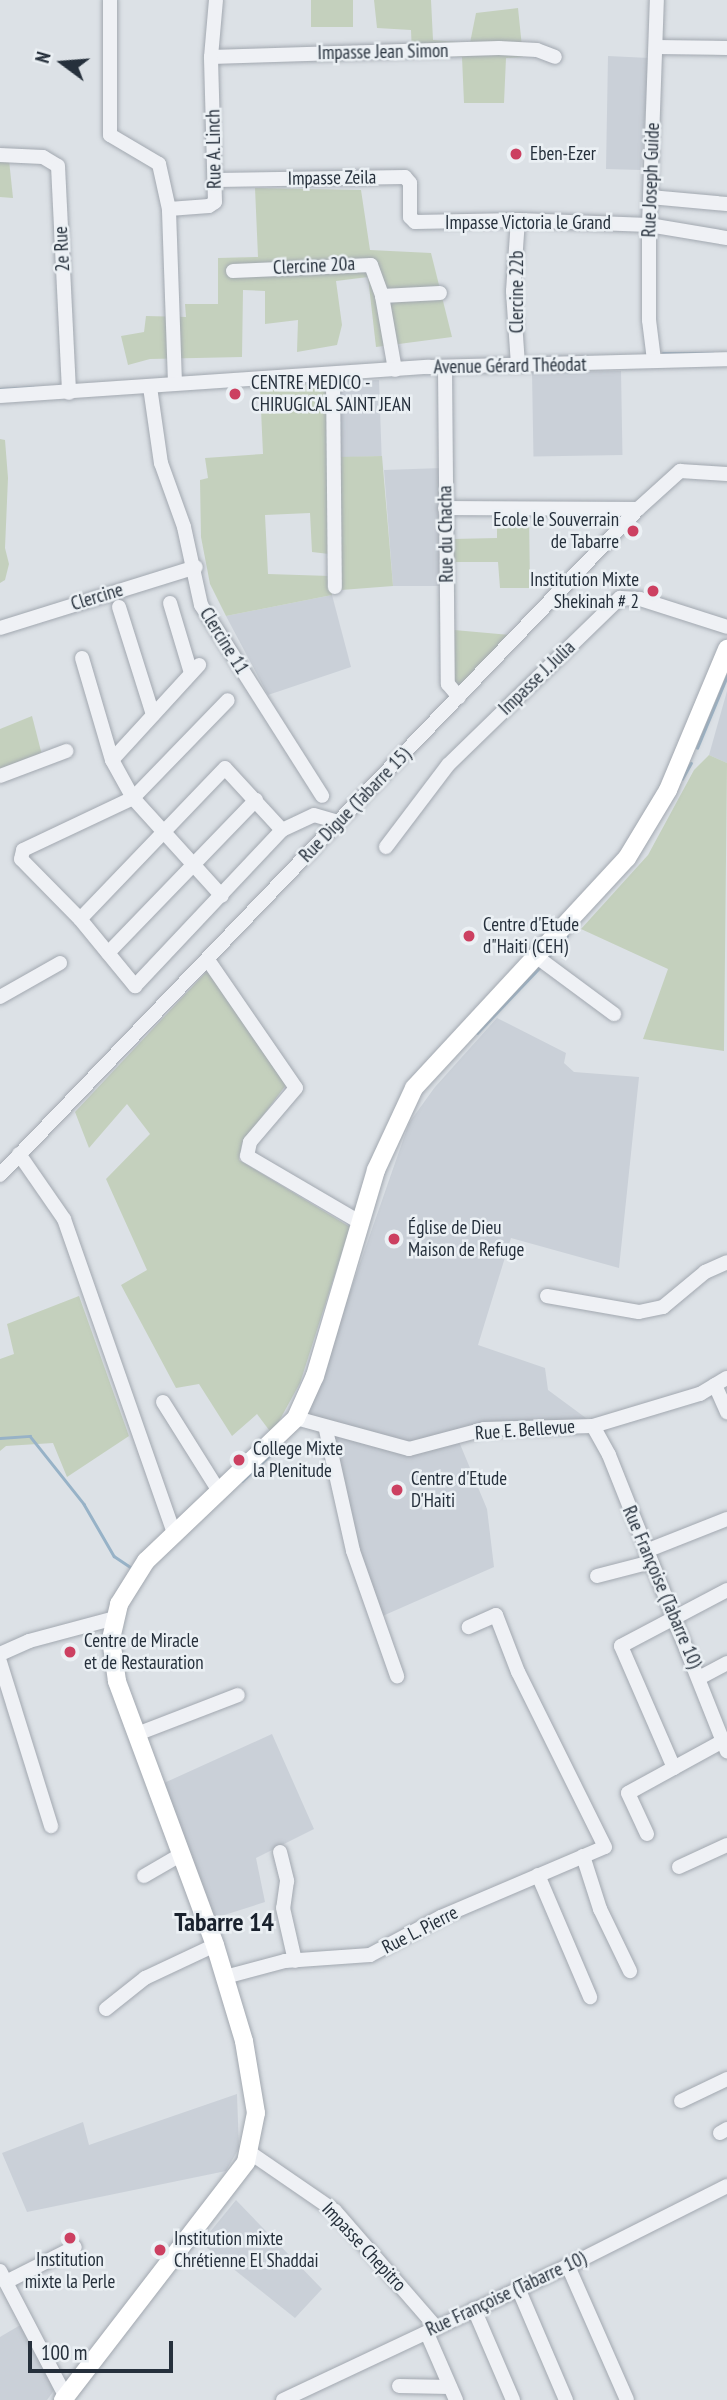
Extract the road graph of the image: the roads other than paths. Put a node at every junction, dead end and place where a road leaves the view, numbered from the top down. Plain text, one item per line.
1 (110, 0) edge
2 (216, 0) edge
3 (657, 0) edge
4 (656, 47) junction
5 (727, 48) edge
6 (211, 57) junction
7 (555, 57) dead end
8 (0, 155) edge
9 (216, 180) junction
10 (650, 197) junction
11 (727, 204) edge
12 (169, 209) junction
13 (410, 217) joint
14 (519, 220) junction
15 (649, 225) junction
16 (727, 238) edge
17 (233, 271) dead end
18 (440, 293) dead end
19 (382, 296) junction
20 (727, 359) edge
21 (517, 360) junction
22 (654, 360) junction
23 (445, 367) junction
24 (396, 370) junction
25 (333, 375) junction
26 (175, 381) junction
27 (150, 387) junction
28 (69, 393) junction
29 (0, 396) edge
30 (727, 474) edge
31 (445, 508) junction
32 (638, 509) junction
33 (195, 567) junction
34 (335, 587) dead end
35 (170, 603) dead end
36 (119, 607) dead end
37 (727, 627) edge
38 (0, 628) edge
39 (727, 649) edge
40 (82, 658) dead end
41 (459, 697) junction
42 (228, 700) dead end
43 (153, 715) junction
44 (66, 751) dead end
45 (112, 760) junction
46 (0, 776) edge
47 (322, 796) dead end
48 (133, 798) junction
49 (256, 800) junction
50 (338, 822) junction
51 (282, 830) junction
52 (165, 833) junction
53 (386, 847) dead end
54 (193, 864) junction
55 (222, 896) junction
56 (80, 919) junction
57 (108, 953) junction
58 (537, 957) junction
59 (208, 960) junction
60 (60, 963) dead end
61 (0, 997) edge
62 (614, 1014) dead end
63 (19, 1154) junction
64 (0, 1175) edge
65 (361, 1223) junction
66 (727, 1262) edge
67 (547, 1296) dead end
68 (721, 1382) edge
69 (163, 1402) dead end
70 (727, 1412) edge
71 (296, 1418) junction
72 (593, 1426) junction
73 (326, 1430) junction
74 (220, 1493) junction
75 (727, 1519) edge
76 (174, 1533) junction
77 (648, 1557) junction
78 (597, 1576) dead end
79 (727, 1590) edge
80 (672, 1616) junction
81 (115, 1618) junction
82 (469, 1627) dead end
83 (0, 1654) edge
84 (0, 1662) edge
85 (727, 1663) edge
86 (397, 1675) dead end
87 (699, 1678) junction
88 (238, 1695) dead end
89 (137, 1734) junction
90 (725, 1746) edge
91 (674, 1768) junction
92 (51, 1826) dead end
93 (647, 1834) dead end
94 (727, 1845) edge
95 (280, 1852) dead end
96 (182, 1854) junction
97 (583, 1856) junction
98 (678, 1867) dead end
99 (538, 1875) junction
100 (144, 1876) dead end
101 (215, 1945) junction
102 (295, 1961) junction
103 (630, 1971) dead end
104 (225, 1977) junction
105 (590, 1997) dead end
106 (106, 2009) dead end
107 (727, 2079) edge
108 (681, 2101) dead end
109 (249, 2152) junction
110 (727, 2186) edge
111 (75, 2247) dead end
112 (568, 2266) junction
113 (3, 2276) edge
114 (518, 2288) junction
115 (474, 2309) junction
116 (432, 2332) junction
117 (399, 2386) dead end
118 (453, 2394) edge
119 (64, 2398) edge
120 (283, 2400) edge
121 (513, 2400) edge
122 (566, 2400) edge
123 (627, 2400) edge

1 - 12 street
2 - 6 street, Rue A. Linch
3 - 4 street, Rue Joseph Guide
4 - 5 street
4 - 10 street, Rue Joseph Guide
6 - 7 street, Impasse Jean Simon
6 - 9 street, Rue A. Linch
8 - 28 street, 2e Rue
9 - 12 street, Rue A. Linch
9 - 13 street, Impasse Zeila
10 - 11 street
10 - 15 street, Rue Joseph Guide
12 - 26 street
13 - 14 street, Impasse Victoria le Grand
14 - 15 street, Impasse Victoria le Grand
14 - 21 street, Clercine 22b
15 - 16 street, Impasse Victoria le Grand
15 - 22 street, Rue Joseph Guide
17 - 19 street, Clercine 20a
18 - 19 street
19 - 24 street, Clercine 20a
20 - 22 street, Avenue Gérard Théodat
21 - 22 street, Avenue Gérard Théodat
21 - 23 street, Avenue Gérard Théodat
23 - 24 street, Avenue Gérard Théodat
23 - 31 street, Rue du Chacha
24 - 25 street, Avenue Gérard Théodat
25 - 26 street, Avenue Gérard Théodat
25 - 34 street
26 - 27 street, Avenue Gérard Théodat
27 - 28 street, Avenue Gérard Théodat
27 - 33 street, Clercine 11
28 - 29 street, Avenue Gérard Théodat
30 - 32 street, Rue Digue (Tabarre 15)
31 - 32 street
31 - 41 street, Rue du Chacha
32 - 41 street, Rue Digue (Tabarre 15)
33 - 38 street, Clercine
33 - 47 street, Clercine 11
35 - 43 street
36 - 43 street
37 - 53 street, Impasse J. Julia
39 - 58 main road
40 - 45 street
41 - 50 street, Rue Digue (Tabarre 15)
42 - 48 street
43 - 45 street
44 - 46 street
45 - 48 street
48 - 52 street
48 - 56 street
49 - 51 street
49 - 52 street
49 - 54 street
50 - 51 street
50 - 59 street, Rue Digue (Tabarre 15)
51 - 55 street
52 - 54 street
52 - 56 street
54 - 55 street
54 - 57 street
55 - 57 street
56 - 57 street
58 - 62 street
58 - 65 main road
59 - 63 street, Rue Digue (Tabarre 15)
59 - 65 street
60 - 61 street
63 - 64 street, Rue Digue (Tabarre 15)
63 - 76 street
65 - 71 main road
66 - 67 street
68 - 70 street
68 - 72 street, Rue E. Bellevue
69 - 74 street
71 - 73 street, Rue E. Bellevue
71 - 74 main road
72 - 73 street, Rue E. Bellevue
72 - 77 street, Rue Françoise (Tabarre 10)
73 - 86 street
74 - 76 main road
75 - 77 street
76 - 81 main road
77 - 78 street
77 - 80 street, Rue Françoise (Tabarre 10)
79 - 80 street
80 - 87 street, Rue Françoise (Tabarre 10)
80 - 91 street
81 - 83 street
81 - 89 main road
82 - 97 street, Rue L. Pierre
84 - 92 street
85 - 87 street
87 - 90 street, Rue Françoise (Tabarre 10)
88 - 89 street
89 - 96 main road
90 - 91 street
91 - 93 street
94 - 98 street
95 - 102 street
96 - 100 street
96 - 101 main road
97 - 99 street, Rue L. Pierre
97 - 103 street
99 - 102 street, Rue L. Pierre
99 - 105 street
101 - 104 main road
101 - 106 street
102 - 104 street, Rue L. Pierre
104 - 109 main road
107 - 108 street
109 - 116 street, Impasse Chepitro
109 - 119 main road
110 - 112 street, Rue Françoise (Tabarre 10)
111 - 113 street
112 - 114 street, Rue Françoise (Tabarre 10)
112 - 123 street
113 - 119 street
114 - 115 street, Rue Françoise (Tabarre 10)
114 - 122 street
115 - 116 street, Rue Françoise (Tabarre 10)
115 - 121 street
116 - 118 street, Impasse Chepitro
116 - 120 street, Rue Françoise (Tabarre 10)
117 - 118 street

